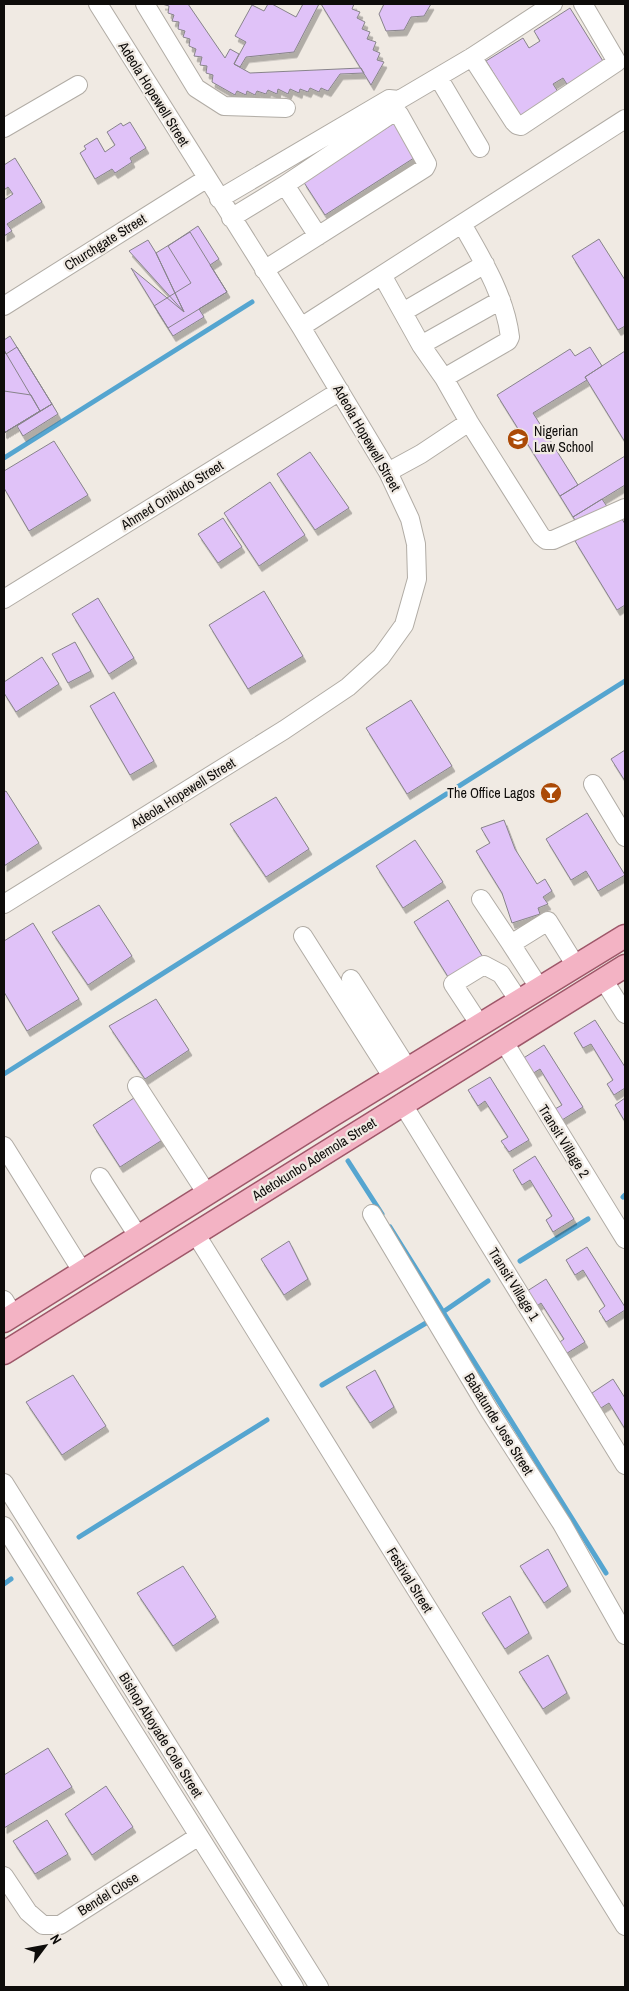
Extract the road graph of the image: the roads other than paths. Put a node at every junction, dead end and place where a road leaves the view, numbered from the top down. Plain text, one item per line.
1 (98, 4) edge
2 (145, 4) edge
3 (553, 4) edge
4 (583, 4) edge
5 (472, 57) junction
6 (438, 77) junction
7 (78, 85) dead end
8 (286, 108) dead end
9 (625, 119) edge
10 (4, 128) edge
11 (480, 148) dead end
12 (206, 179) junction
13 (285, 185) junction
14 (219, 199) junction
15 (231, 218) junction
16 (462, 224) junction
17 (318, 236) junction
18 (485, 264) junction
19 (264, 270) junction
20 (382, 275) junction
21 (501, 300) junction
22 (4, 306) edge
23 (403, 312) junction
24 (301, 327) junction
25 (421, 345) junction
26 (444, 378) junction
27 (340, 391) junction
28 (469, 422) junction
29 (388, 472) junction
30 (625, 508) edge
31 (4, 599) edge
32 (593, 784) dead end
33 (625, 837) edge
34 (481, 899) dead end
35 (4, 904) edge
36 (303, 936) dead end
37 (625, 936) edge
38 (511, 944) junction
39 (576, 966) junction
40 (625, 966) edge
41 (351, 979) dead end
42 (603, 979) junction
43 (540, 988) junction
44 (519, 1001) junction
45 (625, 1014) edge
46 (480, 1025) junction
47 (504, 1042) junction
48 (401, 1074) junction
49 (138, 1086) dead end
50 (402, 1103) junction
51 (4, 1146) edge
52 (100, 1177) dead end
53 (207, 1194) junction
54 (372, 1214) dead end
55 (194, 1233) junction
56 (138, 1236) junction
57 (625, 1239) edge
58 (82, 1271) junction
59 (7, 1312) edge
60 (4, 1353) edge
61 (625, 1465) edge
62 (4, 1483) edge
63 (4, 1526) edge
64 (625, 1635) edge
65 (200, 1836) junction
66 (4, 1876) edge
67 (625, 1926) edge
68 (294, 1987) edge
69 (319, 1987) edge

1 - 12 street, Adeola Hopewell Street
2 - 8 street
3 - 5 street
4 - 5 street
5 - 6 street
6 - 11 street
6 - 14 street
7 - 10 street
9 - 16 street
12 - 14 street, Adeola Hopewell Street
12 - 22 street, Churchgate Street
13 - 15 street
13 - 17 street
13 - 17 street
14 - 15 street, Adeola Hopewell Street
15 - 19 street, Adeola Hopewell Street
16 - 18 street
16 - 20 street
17 - 19 street
18 - 21 street
18 - 23 street
19 - 24 street, Adeola Hopewell Street
20 - 23 street
20 - 24 street
21 - 25 street
21 - 26 street
23 - 25 street
24 - 27 street, Adeola Hopewell Street
25 - 26 street
26 - 28 street
27 - 29 street, Adeola Hopewell Street
27 - 31 street, Ahmed Onibudo Street
28 - 29 street
28 - 30 street
29 - 35 street, Adeola Hopewell Street
32 - 33 street
34 - 38 street
36 - 48 street
37 - 39 main road, Adetokunbo Ademola Street
38 - 39 street
38 - 43 street
39 - 43 main road, Adetokunbo Ademola Street
40 - 42 main road, Adetokunbo Ademola Street
41 - 48 street
42 - 45 street
42 - 47 main road, Adetokunbo Ademola Street
43 - 44 main road, Adetokunbo Ademola Street
44 - 46 main road, Adetokunbo Ademola Street
44 - 46 street
46 - 48 main road, Adetokunbo Ademola Street
47 - 50 main road, Adetokunbo Ademola Street
47 - 57 street, Transit Village 2
48 - 53 main road, Adetokunbo Ademola Street
49 - 53 street
50 - 55 main road, Adetokunbo Ademola Street
50 - 61 street, Transit Village 1
51 - 58 street
52 - 56 street
53 - 56 main road, Adetokunbo Ademola Street
54 - 64 street, Babatunde Jose Street
55 - 60 main road, Adetokunbo Ademola Street
55 - 67 street, Festival Street
56 - 58 main road, Adetokunbo Ademola Street
58 - 59 main road, Adetokunbo Ademola Street
62 - 69 street, Bishop Aboyade Cole Street
63 - 65 street, Bishop Aboyade Cole Street
65 - 66 street, Bendel Close
65 - 68 street, Bishop Aboyade Cole Street

